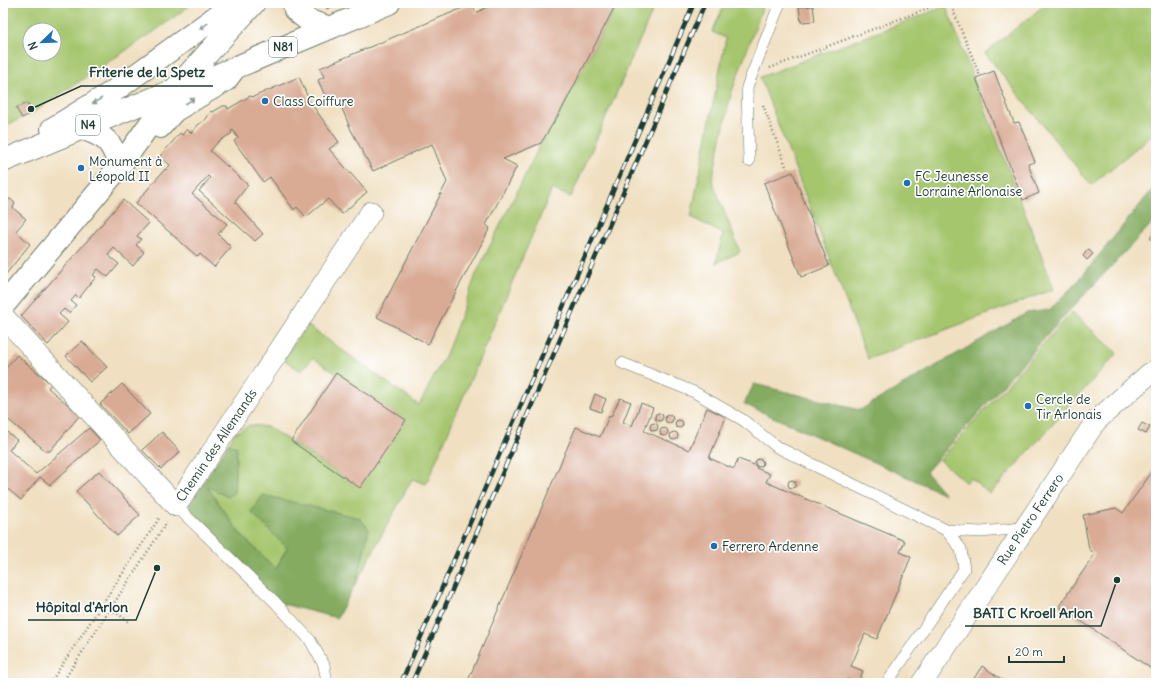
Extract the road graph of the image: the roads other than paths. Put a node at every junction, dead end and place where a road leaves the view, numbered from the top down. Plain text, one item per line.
1 (235, 3) edge
2 (254, 3) edge
3 (294, 3) edge
4 (389, 3) edge
5 (780, 3) edge
6 (330, 28) junction
7 (236, 66) junction
8 (174, 90) junction
9 (82, 128) junction
10 (138, 142) junction
11 (3, 160) edge
12 (749, 161) dead end
13 (120, 166) junction
14 (371, 212) dead end
15 (3, 306) edge
16 (3, 316) edge
17 (622, 363) dead end
18 (1156, 370) edge
19 (174, 503) junction
20 (1024, 528) junction
21 (946, 530) junction
22 (327, 683) edge
23 (887, 683) edge
24 (922, 683) edge

1 -> 11 main road, N4
2 - 8 main road, N4
3 - 6 main road
4 - 6 main road, N81
5 - 12 lane
6 - 7 main road, N81
7 - 8 main road, N81
10 -> 7 main road
8 - 9 main road, N4
8 - 10 main road
9 - 11 main road, N4
9 - 13 main road
10 - 13 main road
13 - 15 main road
14 - 19 street, Chemin des Allemands
16 - 19 street, Chemin des Allemands
17 - 21 lane
18 - 20 street, Rue Pietro Ferrero
19 - 22 lane
20 - 21 lane
20 - 24 street, Rue Pietro Ferrero
21 - 23 lane

